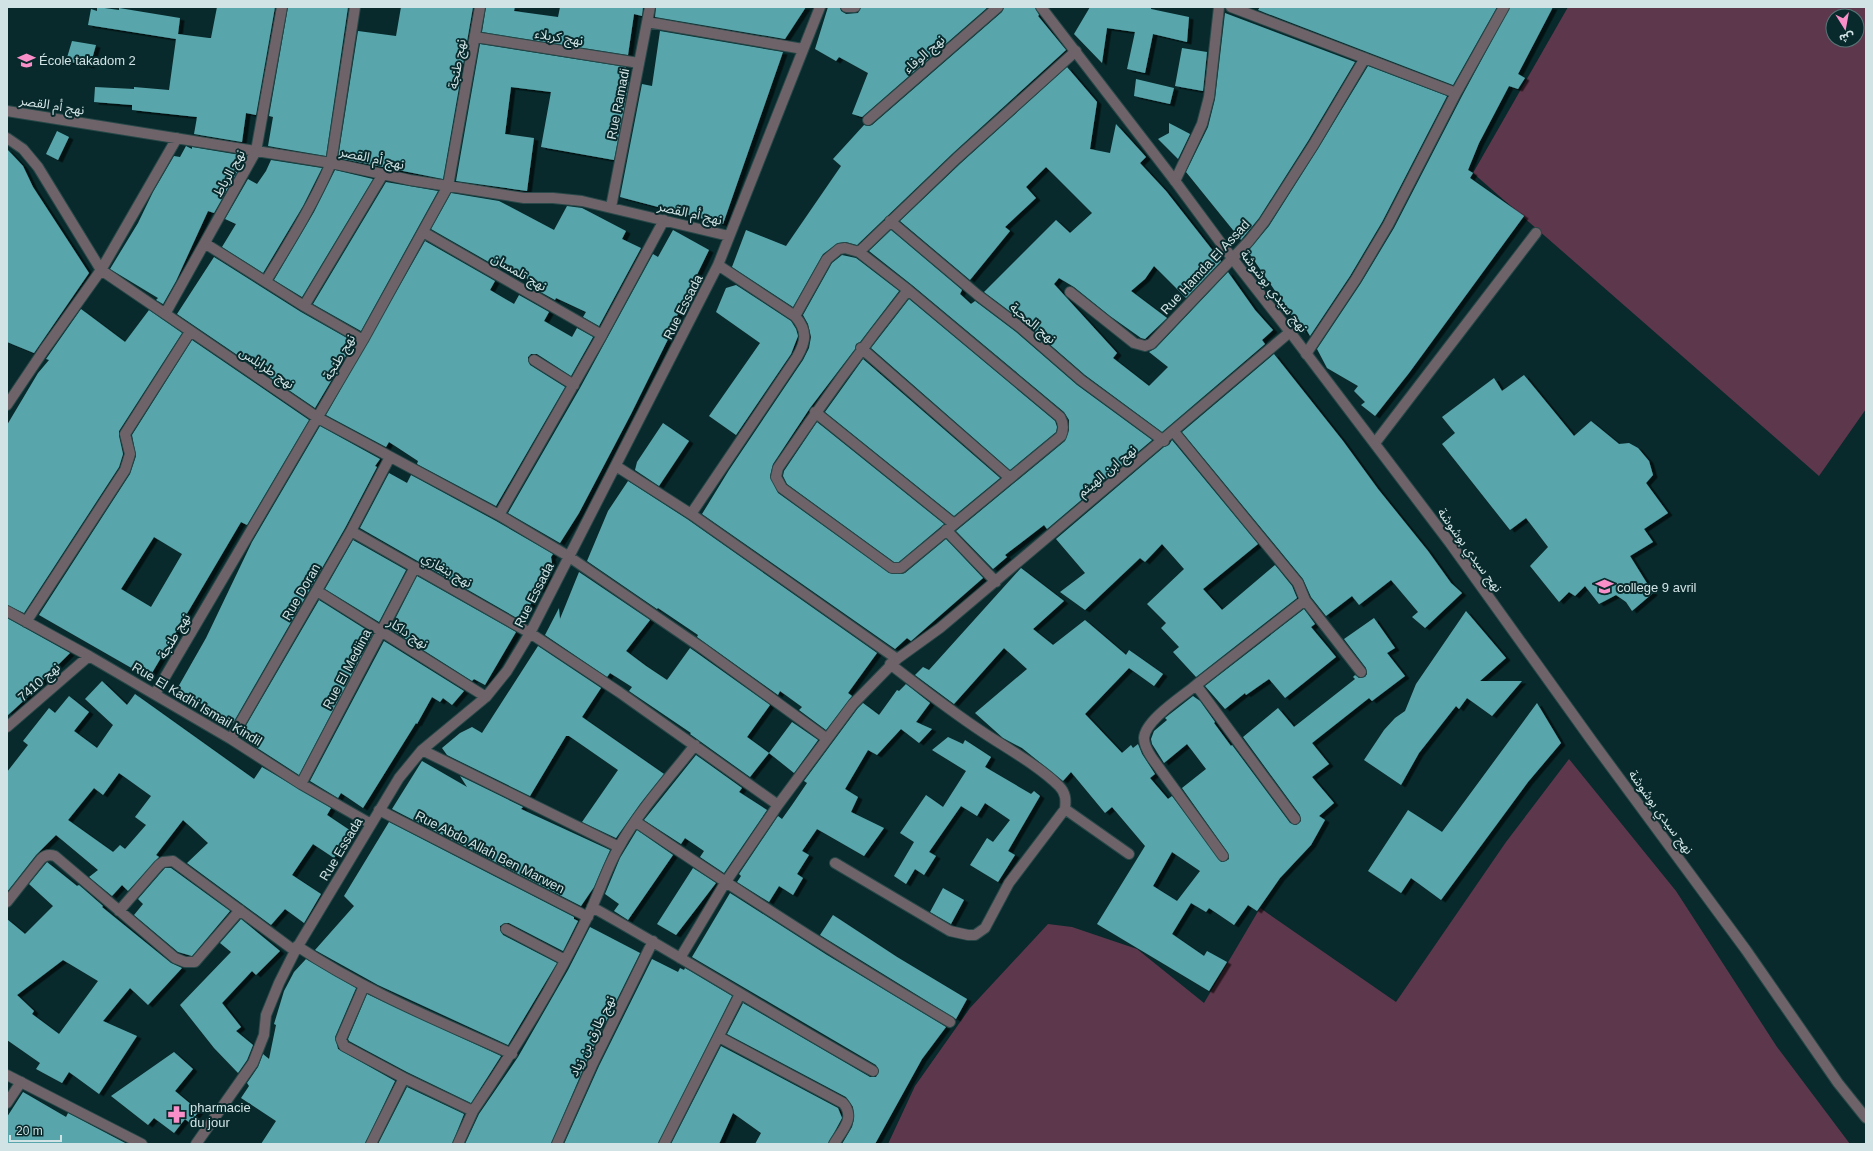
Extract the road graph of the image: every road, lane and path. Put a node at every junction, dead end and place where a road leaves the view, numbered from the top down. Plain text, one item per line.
1 (282, 7) edge
2 (355, 7) edge
3 (480, 7) edge
4 (650, 7) edge
5 (820, 7) edge
6 (846, 7) edge
7 (855, 7) edge
8 (998, 7) edge
9 (1040, 7) edge
10 (1219, 7) edge
11 (1231, 7) edge
12 (1504, 7) edge
13 (647, 22) junction
14 (475, 38) junction
15 (803, 49) junction
16 (1076, 51) junction
17 (1365, 58) junction
18 (639, 63) junction
19 (1456, 93) junction
20 (7, 111) edge
21 (868, 120) dead end
22 (7, 138) edge
23 (177, 138) junction
24 (256, 151) junction
25 (330, 163) junction
26 (383, 174) junction
27 (1175, 181) junction
28 (448, 186) junction
29 (611, 207) junction
30 (664, 220) junction
31 (890, 220) junction
32 (423, 232) junction
33 (1536, 233) dead end
34 (729, 236) junction
35 (206, 244) junction
36 (859, 252) junction
37 (1232, 258) junction
38 (718, 265) junction
39 (101, 270) junction
40 (266, 282) junction
41 (908, 290) junction
42 (1070, 292) dead end
43 (304, 306) junction
44 (165, 314) junction
45 (795, 316) junction
46 (190, 332) junction
47 (1290, 332) junction
48 (602, 335) junction
49 (363, 340) junction
50 (861, 348) junction
51 (1306, 354) junction
52 (534, 360) dead end
53 (574, 385) junction
54 (7, 405) edge
55 (815, 412) junction
56 (318, 418) junction
57 (1174, 432) junction
58 (1164, 440) junction
59 (1375, 443) junction
60 (390, 457) junction
61 (616, 466) junction
62 (1010, 478) junction
63 (691, 514) junction
64 (499, 515) junction
65 (950, 527) junction
66 (351, 531) junction
67 (568, 556) junction
68 (415, 567) junction
69 (996, 582) junction
70 (317, 591) junction
71 (1305, 600) junction
72 (7, 611) edge
73 (26, 622) junction
74 (382, 632) junction
75 (530, 633) junction
76 (89, 656) junction
77 (893, 662) junction
78 (1361, 672) dead end
79 (1196, 685) junction
80 (155, 694) junction
81 (486, 697) junction
82 (7, 727) edge
83 (826, 738) junction
84 (232, 739) junction
85 (695, 745) junction
86 (422, 750) junction
87 (301, 784) junction
88 (778, 805) junction
89 (1065, 808) junction
90 (379, 810) junction
91 (1295, 819) dead end
92 (636, 822) junction
93 (371, 824) junction
94 (619, 847) junction
95 (1129, 854) dead end
96 (1223, 856) dead end
97 (834, 863) dead end
98 (725, 883) junction
99 (7, 902) edge
100 (240, 910) junction
101 (119, 911) junction
102 (590, 912) junction
103 (506, 929) dead end
104 (653, 941) junction
105 (296, 949) junction
106 (680, 958) junction
107 (565, 960) junction
108 (364, 986) junction
109 (740, 994) junction
110 (950, 1022) dead end
111 (719, 1037) junction
112 (512, 1054) junction
113 (873, 1071) dead end
114 (7, 1075) edge
115 (404, 1078) junction
116 (21, 1082) junction
117 (7, 1103) edge
118 (473, 1111) junction
119 (1866, 1118) edge
120 (142, 1144) edge
121 (196, 1144) edge
122 (371, 1144) edge
123 (458, 1144) edge
124 (557, 1144) edge
125 (665, 1144) edge
126 (834, 1144) edge

1 - 24 street, نهج الرباط
2 - 25 street
3 - 14 street, نهج طنجة
4 - 13 street, Rue Ramadi
5 - 15 street, Rue Essada
6 - 7 street
8 - 21 street, نهج الوفاء
9 - 16 street, نهج سيدي بوشوشة
10 - 27 street
11 - 17 street
12 - 19 street
13 - 15 street
13 - 18 street, Rue Ramadi
14 - 18 street, نهج كربلاء
14 - 28 street, نهج طنجة
15 - 34 street, Rue Essada
16 - 27 street, نهج سيدي بوشوشة
16 - 31 street
17 - 19 street
17 - 37 street, Rue Hamda El Assad
18 - 29 street, Rue Ramadi
19 - 51 street
20 - 23 street, نهج أم القصر
22 - 39 street, نهج طرابلس
23 - 24 street, نهج أم القصر
23 - 39 street
24 - 25 street, نهج أم القصر
24 - 35 street, نهج الرباط
25 - 26 street, نهج أم القصر
25 - 40 street
26 - 28 street, نهج أم القصر
26 - 43 street
27 - 37 street, نهج سيدي بوشوشة
28 - 29 street, نهج أم القصر
28 - 32 street, نهج طنجة
29 - 30 street, نهج أم القصر
30 - 34 street, نهج أم القصر
30 - 48 street
31 - 36 street
31 - 58 street, نهج المحبة
32 - 48 street, نهج تلمسان
32 - 49 street, نهج طنجة
33 - 59 street
34 - 38 street, Rue Essada
35 - 40 street
35 - 44 street, نهج الرباط
36 - 41 street
36 - 45 street
37 - 42 street, Rue Hamda El Assad
37 - 47 street, نهج سيدي بوشوشة
38 - 45 street
38 - 61 street, Rue Essada
39 - 44 street, نهج طرابلس
39 - 54 street
40 - 43 street
41 - 50 street
41 - 62 street
43 - 49 street
44 - 46 street, نهج طرابلس
45 - 63 street
46 - 56 street, نهج طرابلس
46 - 73 street
47 - 51 street, نهج سيدي بوشوشة
47 - 57 street, نهج ابن الهيثم
48 - 53 street
49 - 56 street, نهج طنجة
50 - 55 street
50 - 62 street
51 - 59 street, نهج سيدي بوشوشة
52 - 53 street
53 - 64 street
55 - 65 street
55 - 65 street
56 - 60 street, نهج طرابلس
56 - 80 street, نهج طنجة
57 - 58 street, نهج ابن الهيثم
57 - 71 street
58 - 69 street, نهج ابن الهيثم
59 - 119 street, نهج سيدي بوشوشة
60 - 64 street, نهج طرابلس
60 - 66 street, Rue Doran
61 - 63 street
61 - 67 street, Rue Essada
62 - 65 street
63 - 77 street
64 - 67 street, نهج طرابلس
65 - 69 street
66 - 68 street, نهج بنغازي
66 - 70 street, Rue Doran
67 - 75 street, Rue Essada
67 - 83 street, نهج طرابلس
68 - 74 street, Rue El Mediina
68 - 75 street, نهج بنغازي
69 - 77 street, نهج ابن الهيثم
70 - 74 street, نهج داكار
70 - 84 street, Rue Doran
71 - 78 street
71 - 79 street
72 - 73 street, Rue El Kadhi Ismail Kindil
73 - 76 street, Rue El Kadhi Ismail Kindil
74 - 81 street, نهج داكار
74 - 87 street, Rue El Mediina
75 - 81 street, Rue Essada
75 - 85 street, نهج بنغازي
76 - 80 street, Rue El Kadhi Ismail Kindil
76 - 82 street, نهج 7410
77 - 83 street, نهج ابن الهيثم
77 - 89 street
79 - 91 street
79 - 96 street
80 - 84 street, Rue El Kadhi Ismail Kindil
81 - 86 street, Rue Essada
83 - 88 street, نهج ابن الهيثم
84 - 87 street, Rue El Kadhi Ismail Kindil
85 - 88 street, نهج بنغازي
85 - 92 street
86 - 90 street, Rue Essada
86 - 94 street
87 - 93 street, Rue El Kadhi Ismail Kindil
88 - 98 street, نهج ابن الهيثم
89 - 95 street
89 - 97 street
90 - 93 street, Rue Essada
90 - 102 street, Rue Abdo Allah Ben Marwen
92 - 94 street
92 - 98 street
93 - 105 street, Rue Essada
94 - 102 street
98 - 106 street, نهج ابن الهيثم
98 - 110 street
99 - 101 street
100 - 101 street
100 - 101 street
100 - 105 street
102 - 104 street, Rue Abdo Allah Ben Marwen
102 - 107 street
103 - 107 street
104 - 106 street, Rue Abdo Allah Ben Marwen
104 - 124 street, نهج طارق بن زياد
105 - 108 street
105 - 121 street, Rue Essada
106 - 109 street, Rue Abdo Allah Ben Marwen
107 - 112 street
108 - 112 street
108 - 115 street
109 - 111 street
109 - 113 street, Rue Abdo Allah Ben Marwen
111 - 125 street
111 - 126 street
112 - 118 street
114 - 116 street
115 - 118 street
115 - 122 street
116 - 117 street
116 - 120 street
118 - 123 street

